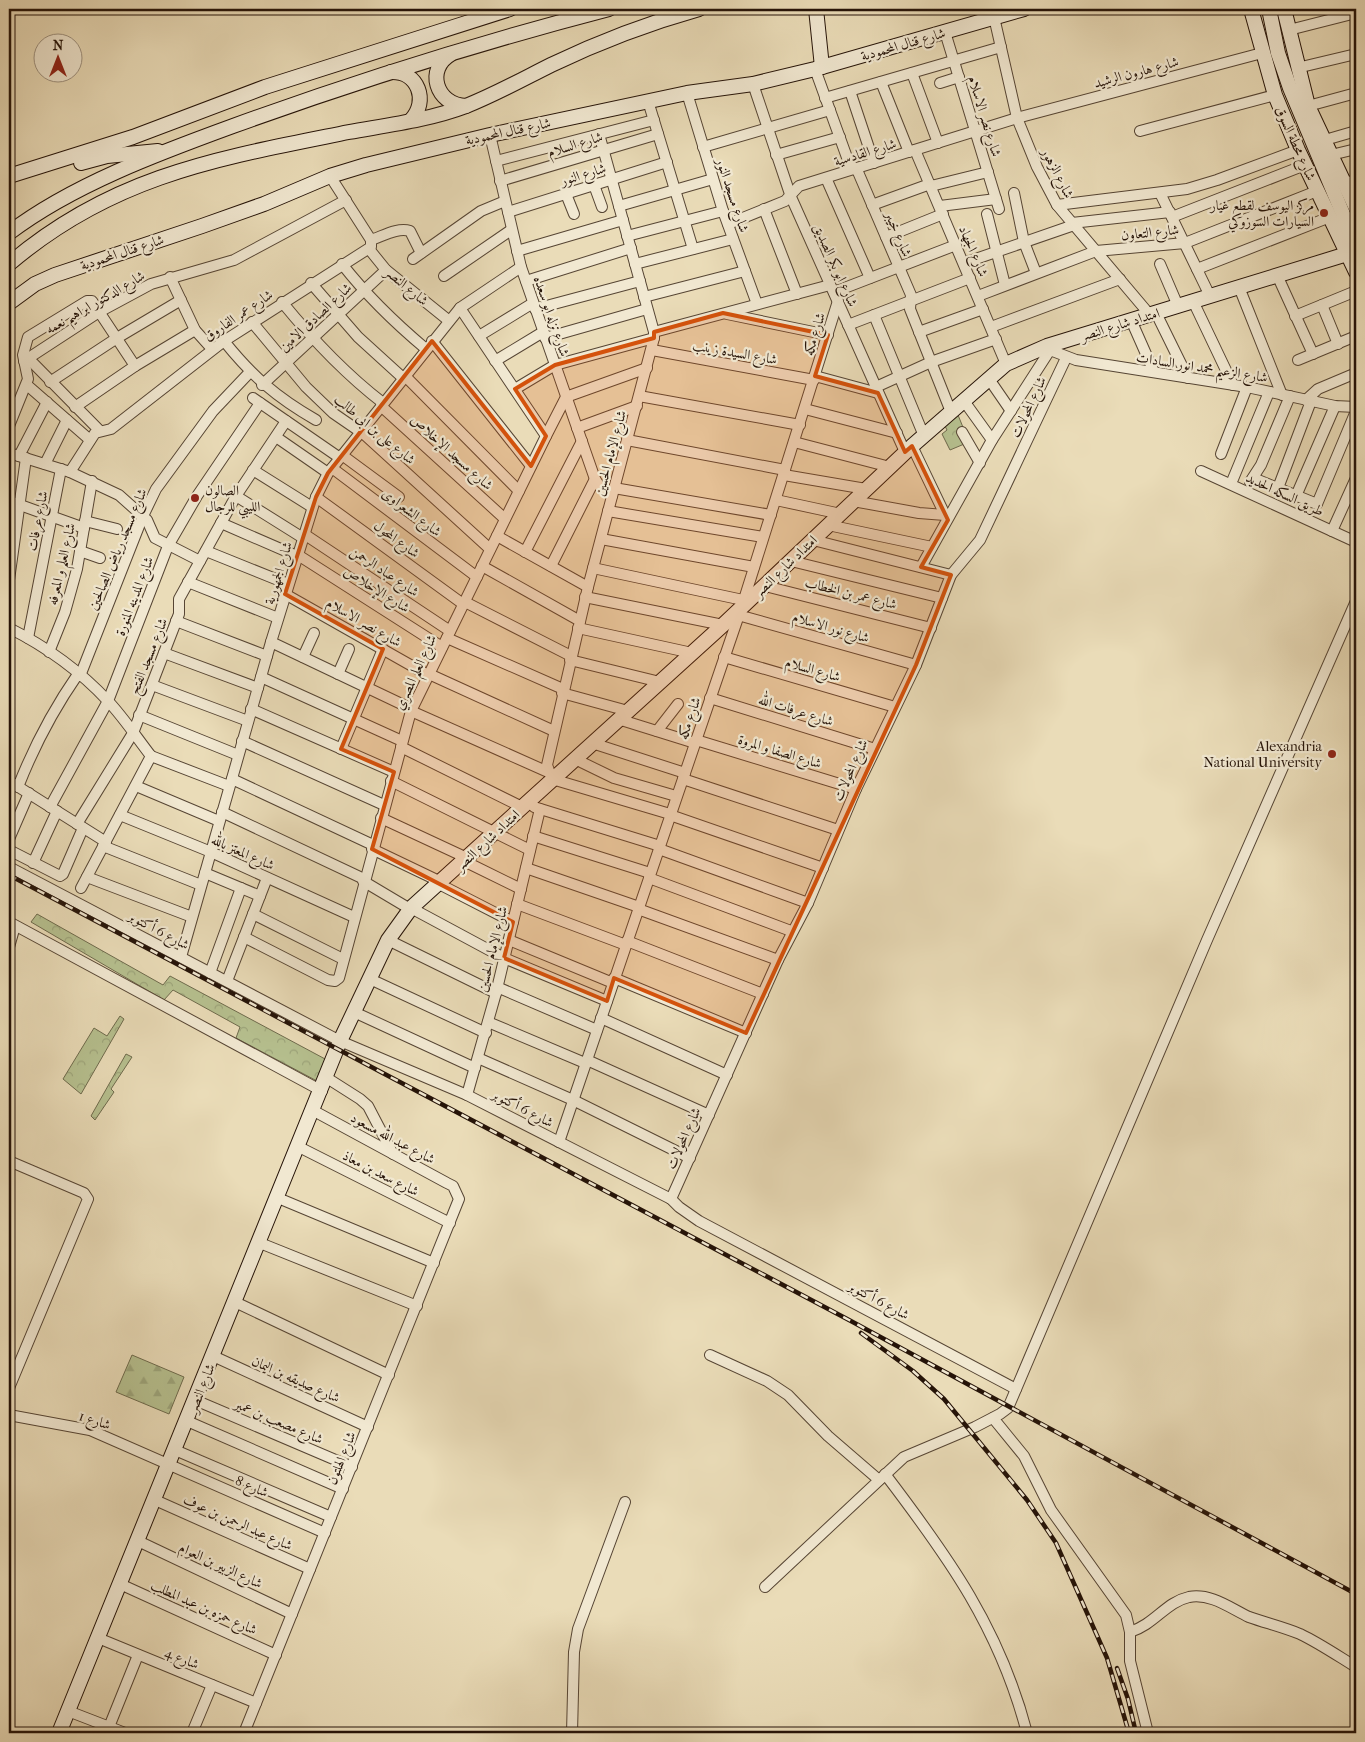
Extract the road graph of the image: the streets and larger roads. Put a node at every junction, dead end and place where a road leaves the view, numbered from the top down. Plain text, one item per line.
1 (510, 9) edge
2 (609, 9) edge
3 (699, 9) edge
4 (816, 9) edge
5 (1024, 9) edge
6 (1251, 9) edge
7 (1269, 9) edge
8 (1284, 9) edge
9 (497, 11) edge
10 (1356, 13) edge
11 (994, 17) junction
12 (1289, 30) junction
13 (945, 32) junction
14 (1001, 47) junction
15 (452, 53) junction
16 (1262, 53) junction
17 (1356, 54) edge
18 (954, 61) junction
19 (818, 68) junction
20 (1297, 68) junction
21 (388, 72) junction
22 (912, 73) junction
23 (959, 77) junction
24 (881, 82) junction
25 (940, 83) dead end
26 (753, 84) junction
27 (850, 91) junction
28 (687, 93) junction
29 (1356, 93) edge
30 (1275, 95) junction
31 (825, 98) junction
32 (648, 101) junction
33 (466, 106) junction
34 (1308, 106) junction
35 (830, 110) junction
36 (1017, 118) junction
37 (411, 120) junction
38 (654, 120) junction
39 (767, 130) junction
40 (975, 131) junction
41 (1140, 131) dead end
42 (1356, 131) edge
43 (599, 134) junction
44 (658, 134) junction
45 (490, 135) junction
46 (840, 137) junction
47 (1324, 140) junction
48 (938, 143) junction
49 (703, 147) junction
50 (1356, 149) edge
51 (603, 150) junction
52 (1298, 150) junction
53 (164, 151) junction
54 (912, 151) junction
55 (776, 155) junction
56 (1332, 155) junction
57 (496, 162) junction
58 (667, 162) junction
59 (874, 163) junction
60 (1305, 165) junction
61 (855, 169) junction
62 (988, 172) junction
63 (9, 176) edge
64 (330, 176) junction
65 (826, 178) junction
66 (713, 179) junction
67 (612, 180) junction
68 (500, 181) junction
69 (1350, 182) edge
70 (9, 184) edge
71 (594, 185) junction
72 (930, 185) junction
73 (676, 190) junction
74 (1317, 191) junction
75 (1014, 193) dead end
76 (1160, 193) junction
77 (566, 194) junction
78 (791, 197) junction
79 (346, 200) junction
80 (505, 200) junction
81 (872, 205) junction
82 (1057, 205) junction
83 (619, 206) junction
84 (602, 207) dead end
85 (1356, 208) edge
86 (764, 209) junction
87 (941, 210) junction
88 (723, 211) junction
89 (508, 212) junction
90 (574, 214) dead end
91 (987, 214) dead end
92 (1171, 215) junction
93 (1330, 217) junction
94 (623, 220) junction
95 (685, 221) junction
96 (728, 224) junction
97 (1073, 224) junction
98 (512, 230) junction
99 (9, 233) edge
100 (627, 236) junction
101 (886, 237) junction
102 (733, 239) junction
103 (1024, 242) junction
104 (1184, 243) junction
105 (370, 244) junction
106 (956, 245) junction
107 (631, 248) junction
108 (694, 249) junction
109 (1352, 250) edge
110 (517, 251) junction
111 (1096, 251) junction
112 (996, 252) junction
113 (964, 263) junction
114 (9, 264) edge
115 (342, 264) junction
116 (635, 264) junction
117 (1160, 264) dead end
118 (521, 267) junction
119 (899, 267) junction
120 (1197, 269) junction
121 (386, 270) junction
122 (745, 271) junction
123 (1356, 272) edge
124 (1036, 273) junction
125 (1277, 275) junction
126 (444, 276) dead end
127 (170, 278) junction
128 (870, 278) junction
129 (970, 278) junction
130 (1120, 279) junction
131 (526, 281) junction
132 (640, 281) junction
133 (312, 283) junction
134 (1005, 285) junction
135 (32, 286) junction
136 (1239, 287) junction
137 (9, 288) edge
138 (363, 291) junction
139 (1356, 292) edge
140 (834, 293) junction
141 (797, 294) junction
142 (978, 296) junction
143 (1210, 296) junction
144 (644, 298) junction
145 (181, 300) junction
146 (912, 300) junction
147 (1193, 301) junction
148 (282, 302) junction
149 (9, 303) edge
150 (757, 304) junction
151 (1322, 305) junction
152 (534, 306) junction
153 (1178, 306) junction
154 (460, 308) junction
155 (648, 309) junction
156 (983, 310) junction
157 (99, 312) junction
158 (723, 313) junction
159 (1153, 314) junction
160 (338, 315) junction
161 (874, 315) junction
162 (1295, 316) junction
163 (448, 320) junction
164 (1131, 320) junction
165 (252, 322) junction
166 (848, 325) junction
167 (991, 326) junction
168 (195, 330) junction
169 (919, 332) junction
170 (544, 335) junction
171 (654, 335) junction
172 (828, 335) junction
173 (478, 336) junction
174 (1356, 336) edge
175 (117, 338) junction
176 (312, 339) junction
177 (996, 339) junction
178 (224, 341) junction
179 (1338, 344) junction
180 (429, 345) junction
181 (1048, 348) junction
182 (212, 349) junction
183 (652, 350) junction
184 (1313, 354) junction
185 (1066, 358) junction
186 (26, 359) junction
187 (1298, 360) dead end
188 (495, 361) junction
189 (931, 362) junction
190 (286, 363) junction
191 (1006, 364) junction
192 (555, 365) junction
193 (135, 366) junction
194 (647, 368) junction
195 (250, 372) junction
196 (1154, 372) junction
197 (1356, 373) edge
198 (901, 375) junction
199 (404, 377) junction
200 (815, 378) junction
201 (1188, 378) junction
202 (989, 379) junction
203 (50, 382) junction
204 (262, 384) junction
205 (27, 385) junction
206 (1233, 385) junction
207 (1248, 387) junction
208 (515, 390) junction
209 (877, 390) junction
210 (1269, 392) junction
211 (1286, 395) junction
212 (566, 397) junction
213 (638, 400) junction
214 (1309, 400) junction
215 (964, 401) junction
216 (47, 402) junction
217 (382, 404) junction
218 (1335, 406) junction
219 (74, 407) junction
220 (1356, 407) edge
221 (805, 409) junction
222 (1011, 411) junction
223 (1356, 411) edge
224 (951, 412) junction
225 (67, 420) junction
226 (316, 420) dead end
227 (286, 421) junction
228 (800, 425) junction
229 (9, 426) edge
230 (577, 428) junction
231 (100, 431) junction
232 (361, 432) junction
233 (962, 432) dead end
234 (897, 433) junction
235 (546, 436) junction
236 (924, 436) junction
237 (276, 437) junction
238 (90, 440) junction
239 (627, 440) junction
240 (992, 440) junction
241 (582, 441) junction
242 (794, 442) junction
243 (908, 449) junction
244 (9, 453) edge
245 (1221, 454) dead end
246 (341, 456) junction
247 (23, 457) junction
248 (980, 463) junction
249 (45, 464) junction
250 (531, 466) junction
251 (890, 466) junction
252 (66, 470) junction
253 (253, 470) junction
254 (330, 471) junction
255 (1202, 471) dead end
256 (784, 472) junction
257 (595, 478) junction
258 (1253, 478) junction
259 (1356, 478) edge
260 (1233, 479) dead end
261 (92, 481) junction
262 (1247, 487) dead end
263 (1278, 488) junction
264 (866, 489) junction
265 (519, 491) junction
266 (613, 492) junction
267 (236, 496) junction
268 (1296, 496) junction
269 (316, 497) junction
270 (399, 497) dead end
271 (776, 500) junction
272 (9, 501) edge
273 (853, 501) junction
274 (20, 505) junction
275 (312, 507) junction
276 (608, 510) junction
277 (840, 514) junction
278 (771, 515) junction
279 (143, 516) junction
280 (52, 517) junction
281 (946, 517) junction
282 (505, 519) junction
283 (221, 523) junction
284 (85, 525) junction
285 (828, 525) junction
286 (117, 530) dead end
287 (1332, 531) junction
288 (304, 536) junction
289 (497, 536) junction
290 (764, 537) junction
291 (601, 539) junction
292 (813, 540) junction
293 (1356, 542) edge
294 (168, 546) junction
295 (932, 547) junction
296 (490, 549) junction
297 (80, 551) junction
298 (206, 551) junction
299 (525, 552) junction
300 (297, 556) junction
301 (100, 558) dead end
302 (200, 561) junction
303 (791, 561) junction
304 (482, 566) junction
305 (551, 566) junction
306 (754, 567) junction
307 (921, 567) junction
308 (593, 568) junction
309 (951, 575) junction
310 (477, 577) junction
311 (9, 580) edge
312 (188, 582) junction
313 (765, 586) junction
314 (287, 589) junction
315 (587, 592) junction
316 (942, 598) junction
317 (1356, 601) edge
318 (464, 603) junction
319 (741, 608) junction
320 (278, 618) junction
321 (176, 622) junction
322 (579, 624) junction
323 (723, 625) junction
324 (9, 628) edge
325 (931, 628) junction
326 (314, 633) dead end
327 (28, 638) junction
328 (446, 638) junction
329 (271, 642) junction
330 (349, 649) dead end
331 (383, 649) junction
332 (49, 652) junction
333 (164, 653) junction
334 (692, 653) junction
335 (267, 656) junction
336 (303, 657) junction
337 (724, 657) junction
338 (571, 658) junction
339 (916, 665) junction
340 (338, 674) junction
341 (429, 674) junction
342 (79, 675) junction
343 (261, 677) junction
344 (660, 682) junction
345 (152, 684) junction
346 (258, 688) junction
347 (367, 688) junction
348 (563, 691) junction
349 (710, 698) junction
350 (108, 702) junction
351 (678, 704) dead end
352 (894, 707) junction
353 (251, 709) junction
354 (411, 710) junction
355 (139, 715) junction
356 (623, 715) junction
357 (354, 718) junction
358 (248, 720) junction
359 (554, 730) junction
360 (657, 731) junction
361 (133, 732) junction
362 (242, 740) junction
363 (695, 741) junction
364 (592, 743) junction
365 (402, 744) junction
366 (341, 749) junction
367 (875, 749) junction
368 (238, 755) junction
369 (152, 756) junction
370 (575, 759) junction
371 (392, 776) junction
372 (550, 776) junction
373 (684, 776) junction
374 (230, 782) junction
375 (13, 784) edge
376 (136, 786) junction
377 (856, 789) junction
378 (28, 793) junction
379 (676, 796) junction
380 (384, 805) junction
381 (523, 806) junction
382 (53, 809) junction
383 (540, 809) junction
384 (120, 815) junction
385 (670, 815) junction
386 (221, 817) junction
387 (381, 818) junction
388 (80, 826) junction
389 (838, 830) junction
390 (494, 833) junction
391 (534, 836) junction
392 (9, 839) edge
393 (105, 844) junction
394 (372, 847) junction
395 (659, 847) junction
396 (9, 850) edge
397 (530, 850) junction
398 (210, 852) junction
399 (465, 860) junction
400 (33, 863) junction
401 (9, 867) edge
402 (526, 868) junction
403 (822, 868) junction
404 (205, 873) junction
405 (650, 876) junction
406 (87, 877) junction
407 (267, 878) junction
408 (363, 880) junction
409 (440, 883) junction
410 (201, 885) junction
411 (81, 888) dead end
412 (241, 888) junction
413 (521, 889) junction
414 (260, 896) junction
415 (808, 902) junction
416 (517, 904) junction
417 (638, 908) junction
418 (411, 909) junction
419 (253, 914) junction
420 (192, 917) junction
421 (354, 917) junction
422 (513, 922) junction
423 (12, 924) edge
424 (792, 931) junction
425 (244, 937) junction
426 (388, 940) junction
427 (509, 940) junction
428 (627, 943) junction
429 (9, 947) edge
430 (180, 957) junction
431 (504, 958) junction
432 (343, 959) junction
433 (778, 960) junction
434 (210, 973) junction
435 (370, 979) junction
436 (227, 981) junction
437 (614, 981) junction
438 (497, 990) junction
439 (763, 994) junction
440 (607, 1001) junction
441 (354, 1012) junction
442 (601, 1018) junction
443 (488, 1022) junction
444 (597, 1030) junction
445 (486, 1033) junction
446 (746, 1033) junction
447 (340, 1041) junction
448 (586, 1062) junction
449 (477, 1063) junction
450 (727, 1074) junction
451 (324, 1085) junction
452 (467, 1096) junction
453 (573, 1100) junction
454 (314, 1111) junction
455 (709, 1115) junction
456 (559, 1142) junction
457 (299, 1147) junction
458 (393, 1154) junction
459 (690, 1158) junction
460 (9, 1161) edge
461 (457, 1192) joint
462 (278, 1198) junction
463 (671, 1199) junction
464 (450, 1224) junction
465 (260, 1243) junction
466 (434, 1263) junction
467 (235, 1302) junction
468 (417, 1306) junction
469 (710, 1354) dead end
470 (213, 1356) junction
471 (389, 1375) junction
472 (9, 1388) edge
473 (1016, 1389) junction
474 (196, 1400) junction
475 (9, 1415) edge
476 (993, 1418) junction
477 (187, 1421) junction
478 (368, 1427) junction
479 (175, 1450) junction
480 (169, 1465) junction
481 (352, 1467) junction
482 (882, 1477) junction
483 (343, 1489) junction
484 (155, 1500) junction
485 (625, 1502) dead end
486 (332, 1517) junction
487 (325, 1533) junction
488 (138, 1541) junction
489 (310, 1569) junction
490 (120, 1584) junction
491 (765, 1588) dead end
492 (292, 1614) junction
493 (1130, 1632) junction
494 (98, 1638) junction
495 (138, 1654) junction
496 (276, 1654) junction
497 (1356, 1667) edge
498 (212, 1685) junction
499 (256, 1703) junction
500 (68, 1710) junction
501 (109, 1727) junction
502 (59, 1733) edge
503 (125, 1733) edge
504 (192, 1733) edge
505 (244, 1733) edge
506 (572, 1733) edge
507 (1027, 1733) edge
508 (1148, 1733) edge

1 - 9 street
2 - 15 street
3 - 33 street
4 - 19 street
5 - 11 street, شارع قنال المحمودية
6 - 16 street, شارع محطة السوق
7 - 109 street
8 - 12 street, شارع محطة السوق
9 - 63 street
10 - 12 street
11 - 13 street, شارع قنال المحمودية
11 - 14 street, شارع الزهور
12 - 20 street, شارع محطة السوق
13 - 18 street, شارع نصر الاسلام
13 - 19 street, شارع قنال المحمودية
14 - 18 street
14 - 36 street, شارع الزهور
15 - 21 street
15 - 33 street
16 - 30 street, شارع محطة السوق
16 - 36 street, شارع هارون الرشيد
17 - 20 street
18 - 22 street
18 - 23 street, شارع نصر الاسلام
19 - 26 street, شارع قنال المحمودية
19 - 31 street, شارع خيبر
20 - 34 street, شارع محطة السوق
21 - 37 street
21 - 53 street
22 - 24 street
22 - 48 street
23 - 25 street
23 - 40 street, شارع نصر الاسلام
24 - 27 street
24 - 54 street, شارع الجهاد
26 - 28 street, شارع قنال المحمودية
26 - 39 street, شارع ابو بكر الصديق
27 - 31 street
27 - 59 street
28 - 32 street, شارع قنال المحمودية
28 - 49 street, شارع مسجد النور
29 - 34 street
30 - 41 street
30 - 52 street, شارع محطة السوق
31 - 35 street, شارع خيبر
32 - 38 street
32 - 45 street, شارع قنال المحمودية
33 - 37 street
34 - 47 street, شارع محطة السوق
35 - 39 street
35 - 46 street, شارع خيبر
36 - 40 street, شارع القادسية
36 - 82 street, شارع الزهور
37 - 114 street
38 - 43 street
38 - 44 street
39 - 49 street
39 - 55 street, شارع ابو بكر الصديق
40 - 48 street, شارع القادسية
40 - 62 street, شارع نصر الاسلام
42 - 47 street
43 - 51 street, شارع الإمام الحسين
43 - 57 street
44 - 51 street, شارع السلام
44 - 58 street
45 - 57 street, شارع نزله ابو سعده
45 - 64 street, شارع قنال المحمودية
46 - 55 street
46 - 61 street, شارع خيبر
47 - 56 street, شارع محطة السوق
48 - 54 street, شارع القادسية
49 - 66 street, شارع مسجد النور
50 - 56 street
51 - 67 street, شارع الإمام الحسين
51 - 68 street, شارع السلام
52 - 60 street, شارع محطة السوق
52 - 76 street
53 - 70 street
53 - 99 street
54 - 59 street, شارع القادسية
54 - 72 street, شارع الجهاد
55 - 78 street, شارع ابو بكر الصديق
56 - 69 street, شارع محطة السوق
57 - 68 street, شارع نزله ابو سعده
58 - 67 street, شارع النور
58 - 73 street
59 - 61 street, شارع القادسية
60 - 74 street, شارع محطة السوق
60 - 92 street
61 - 65 street, شارع القادسية
61 - 81 street, شارع خيبر
62 - 72 street
62 - 87 street, شارع نصر الاسلام
64 - 79 street
64 - 135 street, شارع قنال المحمودية
65 - 78 street, شارع القادسية
65 - 128 street
66 - 73 street
66 - 88 street, شارع مسجد النور
67 - 71 street, شارع النور
67 - 83 street, شارع الإمام الحسين
68 - 80 street, شارع نزله ابو سعده
69 - 85 street, شارع محطة السوق
71 - 77 street, شارع النور
71 - 84 street
72 - 81 street
72 - 87 street, شارع الجهاد
73 - 83 street
73 - 95 street
74 - 93 street, شارع محطة السوق
74 - 104 street, شارع التعاون
75 - 103 street
76 - 82 street
76 - 92 street
77 - 89 street, شارع النور
77 - 90 street
78 - 86 street, شارع القادسية
78 - 140 street, شارع ابو بكر الصديق
79 - 105 street
79 - 127 street, شارع الدكتور ابراهيم نعمه
80 - 89 street, شارع نزله ابو سعده
80 - 105 street, شارع عمر الفاروق
81 - 101 street, شارع خيبر
82 - 97 street, شارع الزهور
83 - 94 street, شارع الإمام الحسين
86 - 96 street, شارع القادسية
86 - 141 street
87 - 101 street
87 - 106 street, شارع الجهاد
88 - 95 street
88 - 96 street, شارع مسجد النور
89 - 98 street, شارع نزله ابو سعده
91 - 112 street
92 - 97 street
92 - 104 street
93 - 109 street, شارع محطة السوق
93 - 120 street
94 - 100 street, شارع الإمام الحسين
94 - 110 street
95 - 100 street
95 - 108 street
96 - 102 street, شارع مسجد النور
97 - 103 street
97 - 111 street, شارع الزهور
98 - 110 street, شارع نزله ابو سعده
98 - 126 street
100 - 107 street, شارع الإمام الحسين
101 - 119 street, شارع خيبر
102 - 108 street
102 - 122 street, شارع مسجد النور
103 - 112 street
103 - 124 street
104 - 111 street, شارع التعاون
104 - 120 street
105 - 115 street, شارع عمر الفاروق
105 - 121 street, شارع النصر
106 - 113 street, شارع الجهاد
106 - 119 street
107 - 116 street, شارع الإمام الحسين
107 - 131 street
108 - 116 street
109 - 123 street, شارع محطة السوق
109 - 125 street, امتداد شارع النصر
110 - 118 street, شارع نزله ابو سعده
111 - 124 street
111 - 130 street, شارع الزهور
112 - 113 street
112 - 134 street
113 - 129 street, شارع الجهاد
115 - 133 street, شارع عمر الفاروق
115 - 138 street
116 - 132 street, شارع الإمام الحسين
117 - 153 street
118 - 131 street, شارع نزله ابو سعده
118 - 154 street, شارع الجمهورية
119 - 128 street
119 - 146 street, شارع خيبر
120 - 143 street
121 - 138 street, شارع الصادق الامين
121 - 163 street, شارع النصر
122 - 144 street
122 - 150 street, شارع مسجد النور
124 - 134 street
125 - 136 street, امتداد شارع النصر
125 - 162 street
127 - 145 street
127 - 157 street, شارع الدكتور ابراهيم نعمه
128 - 140 street
129 - 142 street, شارع الجهاد
129 - 146 street
130 - 159 street, شارع الزهور
130 - 167 street
131 - 152 street, شارع نزله ابو سعده
132 - 144 street, شارع الإمام الحسين
132 - 152 street
133 - 148 street, شارع عمر الفاروق
133 - 160 street
134 - 142 street
135 - 137 street
135 - 149 street, شارع قنال المحمودية
136 - 143 street, امتداد شارع النصر
136 - 211 street
138 - 160 street, شارع الصادق الامين
138 - 180 street
139 - 151 street
140 - 141 street
140 - 166 street, شارع ابو بكر الصديق
140 - 172 street, شارع مكه
141 - 150 street
142 - 156 street, شارع الجهاد
143 - 147 street, امتداد شارع النصر
144 - 155 street, شارع الإمام الحسين
145 - 168 street
145 - 175 street
146 - 161 street
146 - 169 street, شارع خيبر
147 - 153 street, امتداد شارع النصر
147 - 206 street
148 - 165 street, شارع عمر الفاروق
148 - 176 street, شارع مسجد الإخلاص
150 - 158 street
151 - 162 street
151 - 179 street
152 - 170 street, شارع نزله ابو سعده
152 - 173 street
153 - 159 street, امتداد شارع النصر
154 - 163 street, شارع الجمهورية
154 - 173 street
155 - 170 street
155 - 171 street, شارع الإمام الحسين
156 - 167 street, شارع الجهاد
156 - 169 street
157 - 175 street
157 - 186 street, شارع الدكتور ابراهيم نعمه
157 - 186 street
158 - 171 street
158 - 172 street
159 - 164 street, امتداد شارع النصر
159 - 201 street, شارع الزهور
160 - 176 street, شارع الصادق الامين
160 - 199 street
161 - 166 street
161 - 198 street
162 - 184 street
163 - 180 street, شارع الجمهورية
164 - 181 street, امتداد شارع النصر
164 - 196 street
165 - 178 street, شارع عمر الفاروق
165 - 190 street, شارع على بن ابى طالب
166 - 209 street, شارع ابو بكر الصديق
167 - 177 street, شارع الجهاد
168 - 182 street
168 - 193 street
169 - 189 street, شارع خيبر
170 - 188 street
170 - 192 street, شارع نزله ابو سعده
171 - 183 street, شارع الإمام الحسين
171 - 192 street
172 - 200 street, شارع مكه
173 - 188 street
174 - 179 street
175 - 193 street
175 - 203 street
176 - 190 street, شارع الصادق الامين
176 - 217 street, شارع مسجد الإخلاص
177 - 189 street
177 - 191 street, شارع الجهاد
178 - 182 street, شارع عمر الفاروق
178 - 195 street
179 - 184 street
180 - 199 street, شارع الجمهورية
180 - 250 street
181 - 185 street, شارع الزعيم محمد انور السادات
181 - 191 street, امتداد شارع النصر
181 - 222 street
182 - 231 street, شارع عمر الفاروق
183 - 194 street, شارع الإمام الحسين
183 - 200 street, شارع السيدة زينب
184 - 187 street
185 - 196 street, شارع الزعيم محمد انور السادات
185 - 309 street, شارع المحولات
186 - 203 street
186 - 205 street
188 - 208 street
189 - 198 street
189 - 224 street, شارع خيبر
190 - 204 street, شارع الصادق الامين
190 - 232 street, شارع على بن ابى طالب
191 - 202 street, امتداد شارع النصر
192 - 208 street
192 - 212 street, شارع نزله ابو سعده
193 - 219 street
194 - 212 street
194 - 213 street, شارع الإمام الحسين
195 - 204 street
195 - 279 street, شارع مسجد رياض الصالحين
196 - 201 street, شارع الزعيم محمد انور السادات
197 - 214 street
198 - 209 street
198 - 236 street
199 - 217 street, شارع الجمهورية
199 - 265 street
200 - 209 street, شارع السيدة زينب
200 - 221 street, شارع مكه
201 - 206 street, شارع الزعيم محمد انور السادات
202 - 215 street, امتداد شارع النصر
202 - 222 street
203 - 219 street
204 - 226 street
205 - 216 street
205 - 229 street
206 - 207 street, شارع الزعيم محمد انور السادات
207 - 210 street, شارع الزعيم محمد انور السادات
207 - 245 street
208 - 235 street
209 - 234 street, شارع ابو بكر الصديق
210 - 211 street, شارع الزعيم محمد انور السادات
210 - 260 street
211 - 214 street, شارع الزعيم محمد انور السادات
211 - 258 street
212 - 230 street, شارع نزله ابو سعده
212 - 235 street, شارع العلم المصري
213 - 228 street
213 - 230 street
213 - 239 street, شارع الإمام الحسين
214 - 218 street, شارع الزعيم محمد انور السادات
214 - 263 street
215 - 224 street, امتداد شارع النصر
215 - 240 street
216 - 225 street
216 - 247 street
217 - 232 street, شارع الجمهورية
217 - 282 street, شارع مسجد الإخلاص
218 - 220 street, شارع الزعيم محمد انور السادات
218 - 268 street
219 - 231 street
221 - 228 street, شارع مكه
221 - 234 street
222 - 240 street
223 - 268 street
224 - 236 street, امتداد شارع النصر
225 - 238 street
225 - 249 street
227 - 237 street, شارع مسجد الفتح
227 - 246 street
227 - 294 street, شارع المدينه المنورة
228 - 242 street, شارع مكه
230 - 241 street, شارع نزله ابو سعده
231 - 238 street, شارع عمر الفاروق
232 - 246 street, شارع الجمهورية
232 - 296 street, شارع على بن ابى طالب
233 - 248 street
234 - 243 street, شارع ابو بكر الصديق
235 - 250 street, شارع العلم المصري
236 - 243 street, امتداد شارع النصر
237 - 253 street, شارع مسجد الفتح
237 - 254 street, شارع الشعراوى
238 - 252 street, شارع عمر الفاروق
239 - 256 street
239 - 266 street, شارع الإمام الحسين
240 - 248 street
241 - 257 street, شارع نزله ابو سعده
241 - 299 street
242 - 251 street
242 - 256 street, شارع مكه
243 - 251 street, امتداد شارع النصر
243 - 281 street, شارع ابو بكر الصديق
244 - 247 street
246 - 254 street, شارع الجمهورية
246 - 270 street
247 - 249 street
247 - 274 street
248 - 281 street
249 - 252 street
250 - 265 street, شارع العلم المصري
251 - 264 street, امتداد شارع النصر
252 - 261 street
252 - 280 street, شارع عرفات
253 - 267 street, شارع مسجد الفتح
253 - 275 street
254 - 269 street, شارع الجمهورية
254 - 310 street, شارع الشعراوى
255 - 287 street, طريق السكه الحديد
256 - 264 street
256 - 271 street, شارع مكه
257 - 266 street, شارع نزله ابو سعده
257 - 305 street
258 - 262 street
258 - 263 street
259 - 287 street
261 - 279 street
261 - 284 street, شارع العلم و المعرفه
263 - 268 street
264 - 273 street, امتداد شارع النصر
265 - 282 street, شارع العلم المصري
266 - 276 street, شارع الإمام الحسين
266 - 278 street
267 - 283 street, شارع مسجد الفتح
267 - 288 street, شارع عباد الرحمن
269 - 275 street, شارع الجمهورية
269 - 318 street, شارع المحول
271 - 277 street
271 - 278 street, شارع مكه
272 - 274 street
273 - 277 street, امتداد شارع النصر
273 - 281 street
274 - 280 street
274 - 311 street
275 - 288 street, شارع الجمهورية
276 - 290 street
276 - 291 street, شارع الإمام الحسين
277 - 285 street, امتداد شارع النصر
278 - 290 street, شارع مكه
279 - 294 street
279 - 342 street, شارع مسجد رياض الصالحين
280 - 284 street
280 - 327 street, شارع عرفات
281 - 295 street
282 - 289 street, شارع العلم المصري
283 - 298 street, شارع مسجد الفتح
283 - 300 street, شارع الإخلاص
284 - 286 street
284 - 297 street, شارع العلم و المعرفه
285 - 292 street, امتداد شارع النصر
285 - 295 street
287 - 293 street, طريق السكه الحديد
288 - 300 street, شارع الجمهورية
288 - 328 street, شارع عباد الرحمن
289 - 296 street, شارع العلم المصري
289 - 299 street
290 - 306 street, شارع مكه
291 - 306 street
291 - 308 street, شارع الإمام الحسين
292 - 303 street, امتداد شارع النصر
292 - 307 street
294 - 302 street
294 - 350 street, شارع المدينه المنورة
295 - 307 street
296 - 304 street, شارع العلم المصري
297 - 301 street
297 - 332 street, شارع العلم و المعرفه
298 - 302 street, شارع مسجد الفتح
298 - 314 street, شارع نصر الاسلام
299 - 305 street
300 - 314 street, شارع الجمهورية
300 - 328 street, شارع الإخلاص
302 - 312 street, شارع مسجد الفتح
303 - 313 street, امتداد شارع النصر
303 - 316 street
304 - 310 street, شارع العلم المصري
304 - 322 street
305 - 315 street
306 - 319 street, شارع مكه
307 - 309 street
308 - 315 street, شارع الإمام الحسين
308 - 319 street
309 - 316 street, شارع المحولات
310 - 318 street, شارع العلم المصري
312 - 320 street
312 - 321 street, شارع مسجد الفتح
313 - 319 street, امتداد شارع النصر
313 - 325 street, شارع عمر بن الخطاب
314 - 320 street, شارع الجمهورية
314 - 331 street, شارع نصر الاسلام
315 - 322 street, شارع الإمام الحسين
315 - 323 street
316 - 325 street, شارع المحولات
317 - 473 street
318 - 328 street, شارع العلم المصري
318 - 338 street, شارع المحول
319 - 323 street, امتداد شارع النصر
319 - 337 street, شارع مكه
319 - 339 street, شارع نور الاسلام
320 - 329 street, شارع الجمهورية
321 - 333 street, شارع مسجد الفتح
321 - 335 street
322 - 334 street
322 - 338 street, شارع الإمام الحسين
323 - 334 street, امتداد شارع النصر
324 - 327 street
325 - 339 street, شارع المحولات
326 - 336 street
327 - 332 street
328 - 341 street, شارع العلم المصري
328 - 348 street
329 - 335 street, شارع الجمهورية
329 - 336 street
330 - 340 street
331 - 341 street, شارع نصر الاسلام
331 - 347 street
332 - 342 street
333 - 345 street, شارع مسجد الفتح
333 - 346 street
334 - 344 street, امتداد شارع النصر
335 - 343 street, شارع الجمهورية
336 - 340 street
337 - 349 street, شارع مكه
337 - 352 street, شارع السلام
338 - 344 street, شارع المحول
338 - 348 street, شارع الإمام الحسين
339 - 352 street, شارع المحولات
340 - 347 street
341 - 354 street, شارع العلم المصري
341 - 359 street, شارع نصر الاسلام
342 - 350 street
342 - 375 street, شارع مسجد رياض الصالحين
343 - 346 street, شارع الجمهورية
343 - 357 street
344 - 356 street, امتداد شارع النصر
345 - 355 street, شارع مسجد الفتح
345 - 358 street
346 - 353 street, شارع الجمهورية
347 - 354 street
347 - 357 street
348 - 356 street
348 - 359 street, شارع الإمام الحسين
349 - 363 street, شارع مكه
349 - 367 street, شارع عرفات الله
350 - 361 street
350 - 382 street, شارع المدينه المنورة
351 - 360 street
352 - 367 street, شارع المحولات
353 - 358 street, شارع الجمهورية
353 - 366 street
354 - 365 street, شارع العلم المصري
354 - 372 street
355 - 361 street, شارع مسجد الفتح
355 - 368 street
356 - 360 street, شارع الصفا و المروة
356 - 364 street, امتداد شارع النصر
357 - 365 street
357 - 366 street
358 - 362 street, شارع الجمهورية
359 - 372 street, شارع الإمام الحسين
360 - 363 street, شارع الصفا و المروة
361 - 369 street
361 - 388 street, شارع مسجد الفتح
362 - 368 street, شارع الجمهورية
362 - 380 street
363 - 373 street, شارع مكه
363 - 377 street, شارع الصفا و المروة
364 - 370 street, امتداد شارع النصر
364 - 373 street
365 - 371 street, شارع العلم المصري
365 - 381 street
366 - 371 street
367 - 377 street, شارع المحولات
368 - 374 street, شارع الجمهورية
369 - 374 street
369 - 376 street
370 - 372 street, امتداد شارع النصر
370 - 379 street
371 - 380 street, شارع العلم المصري
371 - 390 street
372 - 381 street, امتداد شارع النصر
372 - 385 street
373 - 379 street, شارع مكه
373 - 389 street
374 - 386 street, شارع الجمهورية
374 - 394 street
375 - 378 street
376 - 384 street
376 - 386 street
377 - 389 street, شارع المحولات
378 - 382 street
378 - 392 street
379 - 385 street, شارع مكه
380 - 387 street, شارع العلم المصري
381 - 383 street
381 - 390 street, امتداد شارع النصر
382 - 388 street
382 - 400 street, شارع المدينه المنورة
383 - 391 street, شارع الإمام الحسين
383 - 395 street
384 - 393 street
384 - 398 street, شارع المعتز بالله
385 - 395 street, شارع مكه
385 - 403 street
386 - 398 street, شارع الجمهورية
386 - 408 street
387 - 394 street, شارع العلم المصري
387 - 399 street
388 - 393 street
388 - 400 street, شارع مسجد الفتح
389 - 403 street, شارع المحولات
390 - 397 street
390 - 399 street, امتداد شارع النصر
391 - 397 street, شارع الإمام الحسين
391 - 405 street
393 - 406 street
393 - 410 street
394 - 408 street, شارع العلم المصري
394 - 409 street
395 - 405 street, شارع مكه
395 - 415 street
396 - 400 street
397 - 402 street, شارع الإمام الحسين
398 - 404 street, شارع الجمهورية
398 - 407 street, شارع المعتز بالله
399 - 409 street, امتداد شارع النصر
399 - 413 street
401 - 430 street, شارع 6 أكتوبر
402 - 413 street, شارع الإمام الحسين
402 - 417 street
403 - 415 street, شارع المحولات
404 - 410 street, شارع الجمهورية
404 - 412 street
405 - 417 street, شارع مكه
405 - 424 street
406 - 411 street
406 - 420 street
407 - 414 street
407 - 421 street, شارع المعتز بالله
408 - 418 street
408 - 421 street, شارع العلم المصري
409 - 418 street, امتداد شارع النصر
409 - 422 street
410 - 420 street, شارع الجمهورية
412 - 414 street
412 - 434 street
413 - 416 street, شارع الإمام الحسين
414 - 419 street
415 - 424 street, شارع المحولات
416 - 422 street, شارع الإمام الحسين
416 - 428 street
417 - 428 street, شارع مكه
417 - 433 street
418 - 426 street, امتداد شارع النصر
418 - 431 street
419 - 425 street
419 - 432 street
420 - 430 street, شارع الجمهورية
421 - 432 street, شارع العلم المصري
422 - 427 street, شارع الإمام الحسين
423 - 429 street
423 - 451 street
424 - 433 street, شارع المحولات
425 - 432 street, شارع العلم المصري
425 - 436 street
426 - 435 street, امتداد شارع النصر
426 - 438 street
427 - 431 street, شارع الإمام الحسين
427 - 437 street
428 - 437 street, شارع مكه
428 - 439 street
430 - 434 street, شارع 6 أكتوبر
431 - 438 street, شارع الإمام الحسين
431 - 440 street
433 - 439 street, شارع المحولات
434 - 436 street, شارع 6 أكتوبر
435 - 441 street, امتداد شارع النصر
435 - 445 street
436 - 447 street, شارع 6 أكتوبر
437 - 440 street, شارع مكه
437 - 446 street
438 - 443 street, شارع الإمام الحسين
438 - 444 street
439 - 446 street, شارع المحولات
440 - 442 street, شارع مكه
441 - 447 street, امتداد شارع النصر
441 - 449 street
442 - 444 street, شارع مكه
442 - 450 street
443 - 445 street, شارع الإمام الحسين
443 - 448 street
444 - 448 street, شارع مكه
445 - 449 street, شارع الإمام الحسين
446 - 450 street, شارع المحولات
447 - 451 street, شارع النصر
447 - 452 street, شارع 6 أكتوبر
448 - 453 street, شارع مكه
448 - 455 street
449 - 452 street, شارع الإمام الحسين
449 - 453 street
450 - 455 street, شارع المحولات
451 - 454 street, شارع النصر
451 - 458 street
452 - 456 street, شارع 6 أكتوبر
453 - 456 street, شارع مكه
453 - 459 street
454 - 457 street, شارع النصر
454 - 458 street, شارع عبد الله مسعود
455 - 459 street, شارع المحولات
456 - 463 street, شارع 6 أكتوبر
457 - 462 street, شارع النصر
457 - 464 street, شارع سعد بن معاذ
458 - 461 street, شارع عبد الله مسعود
459 - 463 street, شارع المحولات
460 - 472 street
461 - 464 street, شارع الهلتون
462 - 465 street, شارع النصر
462 - 466 street
463 - 473 street, شارع 6 أكتوبر
464 - 466 street, شارع الهلتون
465 - 467 street, شارع النصر
465 - 468 street
466 - 468 street, شارع الهلتون
467 - 470 street, شارع النصر
467 - 471 street
468 - 471 street, شارع الهلتون
469 - 482 street
470 - 474 street, شارع النصر
470 - 478 street, شارع صديقه بن اليمان
471 - 478 street, شارع الهلتون
473 - 476 street
474 - 477 street, شارع النصر
474 - 481 street, شارع مصعب بن عمير
475 - 480 street, شارع 1
476 - 482 street
476 - 493 street
477 - 479 street, شارع النصر
477 - 483 street
478 - 481 street, شارع الهلتون
479 - 480 street, شارع النصر
479 - 486 street
480 - 484 street, شارع النصر
480 - 487 street, شارع 8
481 - 483 street, شارع الهلتون
482 - 491 street
482 - 507 street
483 - 486 street, شارع الهلتون
484 - 488 street, شارع النصر
484 - 489 street, شارع عبد الرحمن بن عوف
485 - 506 street
486 - 487 street, شارع الهلتون
487 - 489 street, شارع الهلتون
488 - 490 street, شارع النصر
488 - 492 street, شارع الزبير بن العوام
489 - 492 street, شارع الهلتون
490 - 494 street, شارع النصر
490 - 496 street, شارع حمزه بن عبد المطلب
492 - 496 street, شارع الهلتون
493 - 497 street
493 - 508 street
494 - 495 street, شارع 4
494 - 500 street, شارع النصر
495 - 498 street, شارع 4
495 - 501 street
496 - 499 street, شارع الهلتون
498 - 499 street, شارع 4
498 - 504 street
499 - 505 street, شارع الهلتون
500 - 501 street
500 - 502 street, شارع النصر
501 - 503 street

